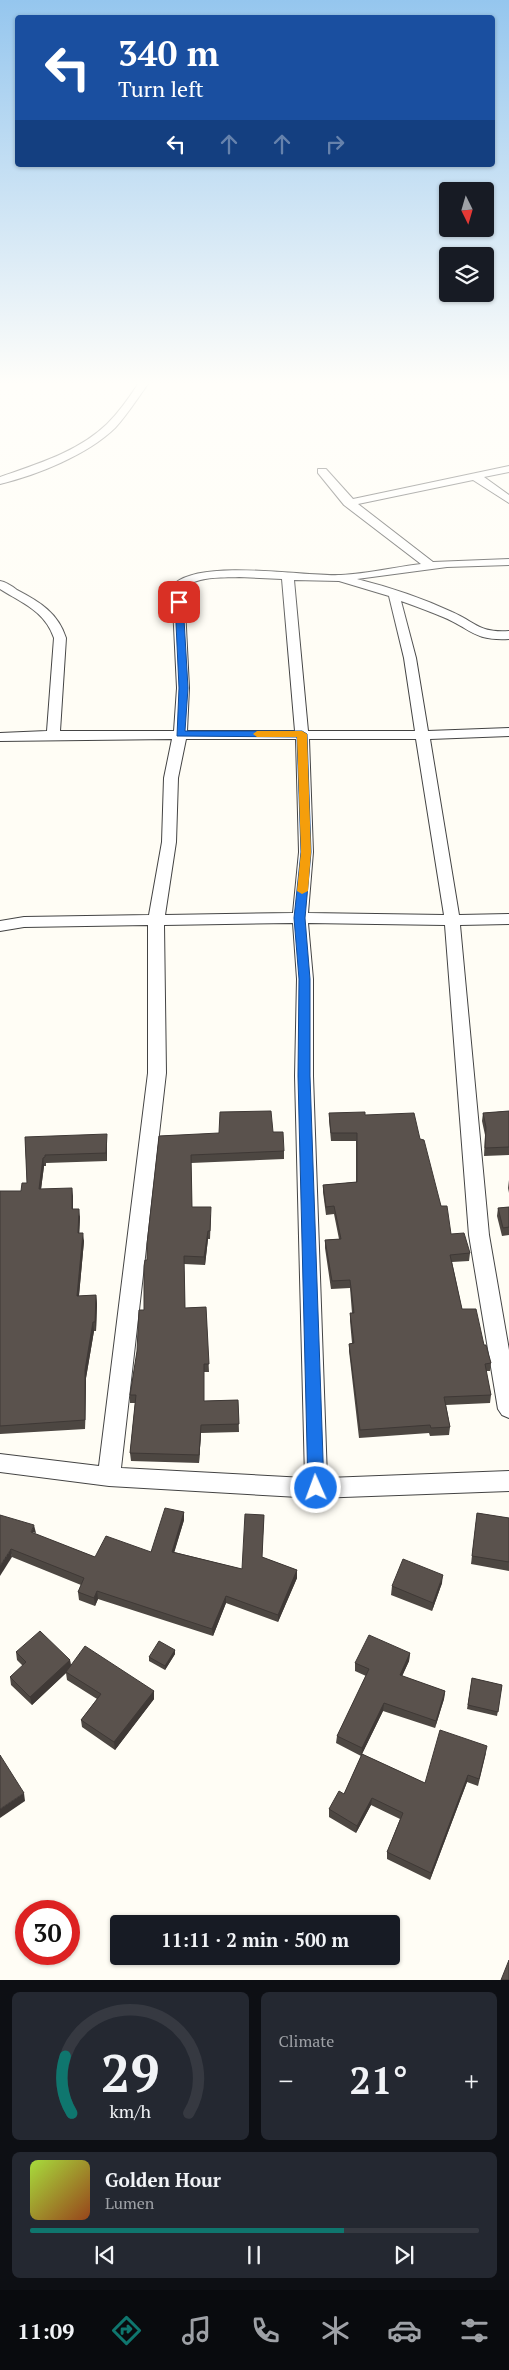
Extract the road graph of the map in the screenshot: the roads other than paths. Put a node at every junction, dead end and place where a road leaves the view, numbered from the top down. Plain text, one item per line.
1 (326, 476) edge
2 (473, 476) edge
3 (475, 476) edge
4 (509, 500) edge
5 (348, 503) junction
6 (509, 562) edge
7 (431, 566) junction
8 (288, 578) junction
9 (339, 578) junction
10 (0, 584) edge
11 (394, 595) junction
12 (509, 635) edge
13 (509, 732) edge
14 (180, 734) junction
15 (302, 734) junction
16 (54, 735) junction
17 (421, 735) junction
18 (0, 737) edge
19 (300, 918) junction
20 (509, 919) edge
21 (452, 920) junction
22 (156, 921) junction
23 (0, 926) edge
24 (509, 1410) edge
25 (0, 1463) edge
26 (109, 1477) junction
27 (509, 1481) edge
28 (316, 1488) junction

1 - 5 street
2 - 5 street
3 - 4 street
5 - 7 street
6 - 7 street
7 - 9 street
8 - 9 street
8 - 14 street
8 - 15 street
9 - 11 street
10 - 16 street
11 - 12 street
11 - 17 street
13 - 17 street
14 - 15 street
14 - 16 street
14 - 22 street
15 - 17 street
15 - 19 street
16 - 18 street
17 - 21 street
19 - 21 street
19 - 22 street
19 - 28 street
20 - 21 street
21 - 24 street
22 - 23 street
22 - 26 street
25 - 26 street
26 - 28 street
27 - 28 street

